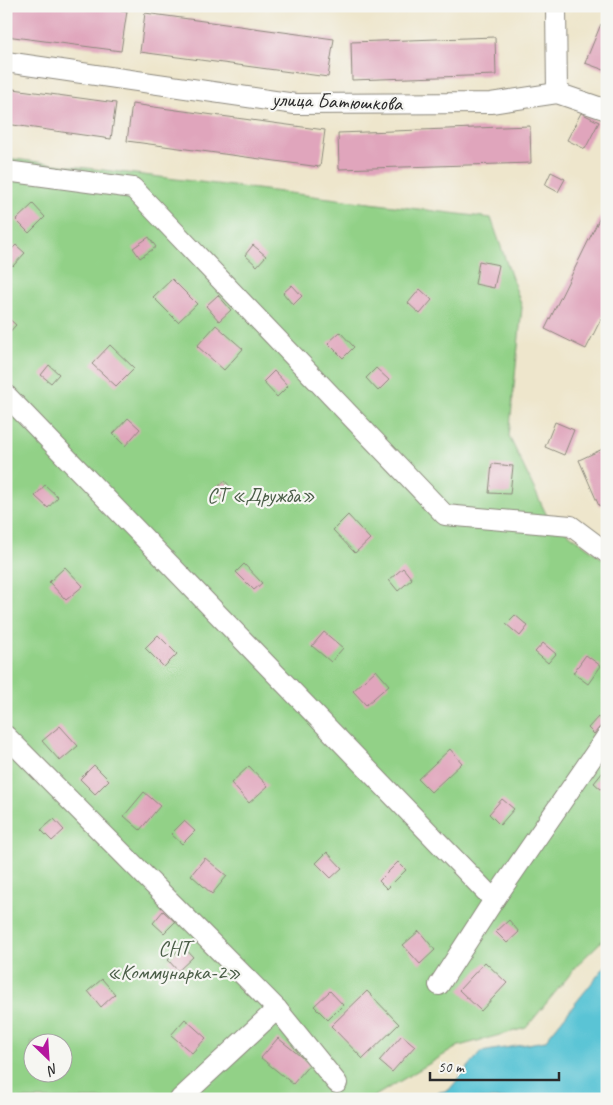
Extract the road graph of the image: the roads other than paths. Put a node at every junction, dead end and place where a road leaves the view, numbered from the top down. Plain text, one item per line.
1 (556, 6) edge
2 (6, 62) edge
3 (557, 93) junction
4 (607, 110) edge
5 (6, 171) edge
6 (6, 395) edge
7 (607, 554) edge
8 (6, 736) edge
9 (607, 736) edge
10 (494, 900) junction
11 (439, 985) dead end
12 (277, 1009) junction
13 (337, 1083) dead end
14 (180, 1099) edge

1 - 3 street
2 - 3 street, улица Батюшкова
3 - 4 street, улица Батюшкова
5 - 7 street
6 - 10 street
8 - 12 street
9 - 10 street
10 - 11 street
12 - 13 street
12 - 14 street

